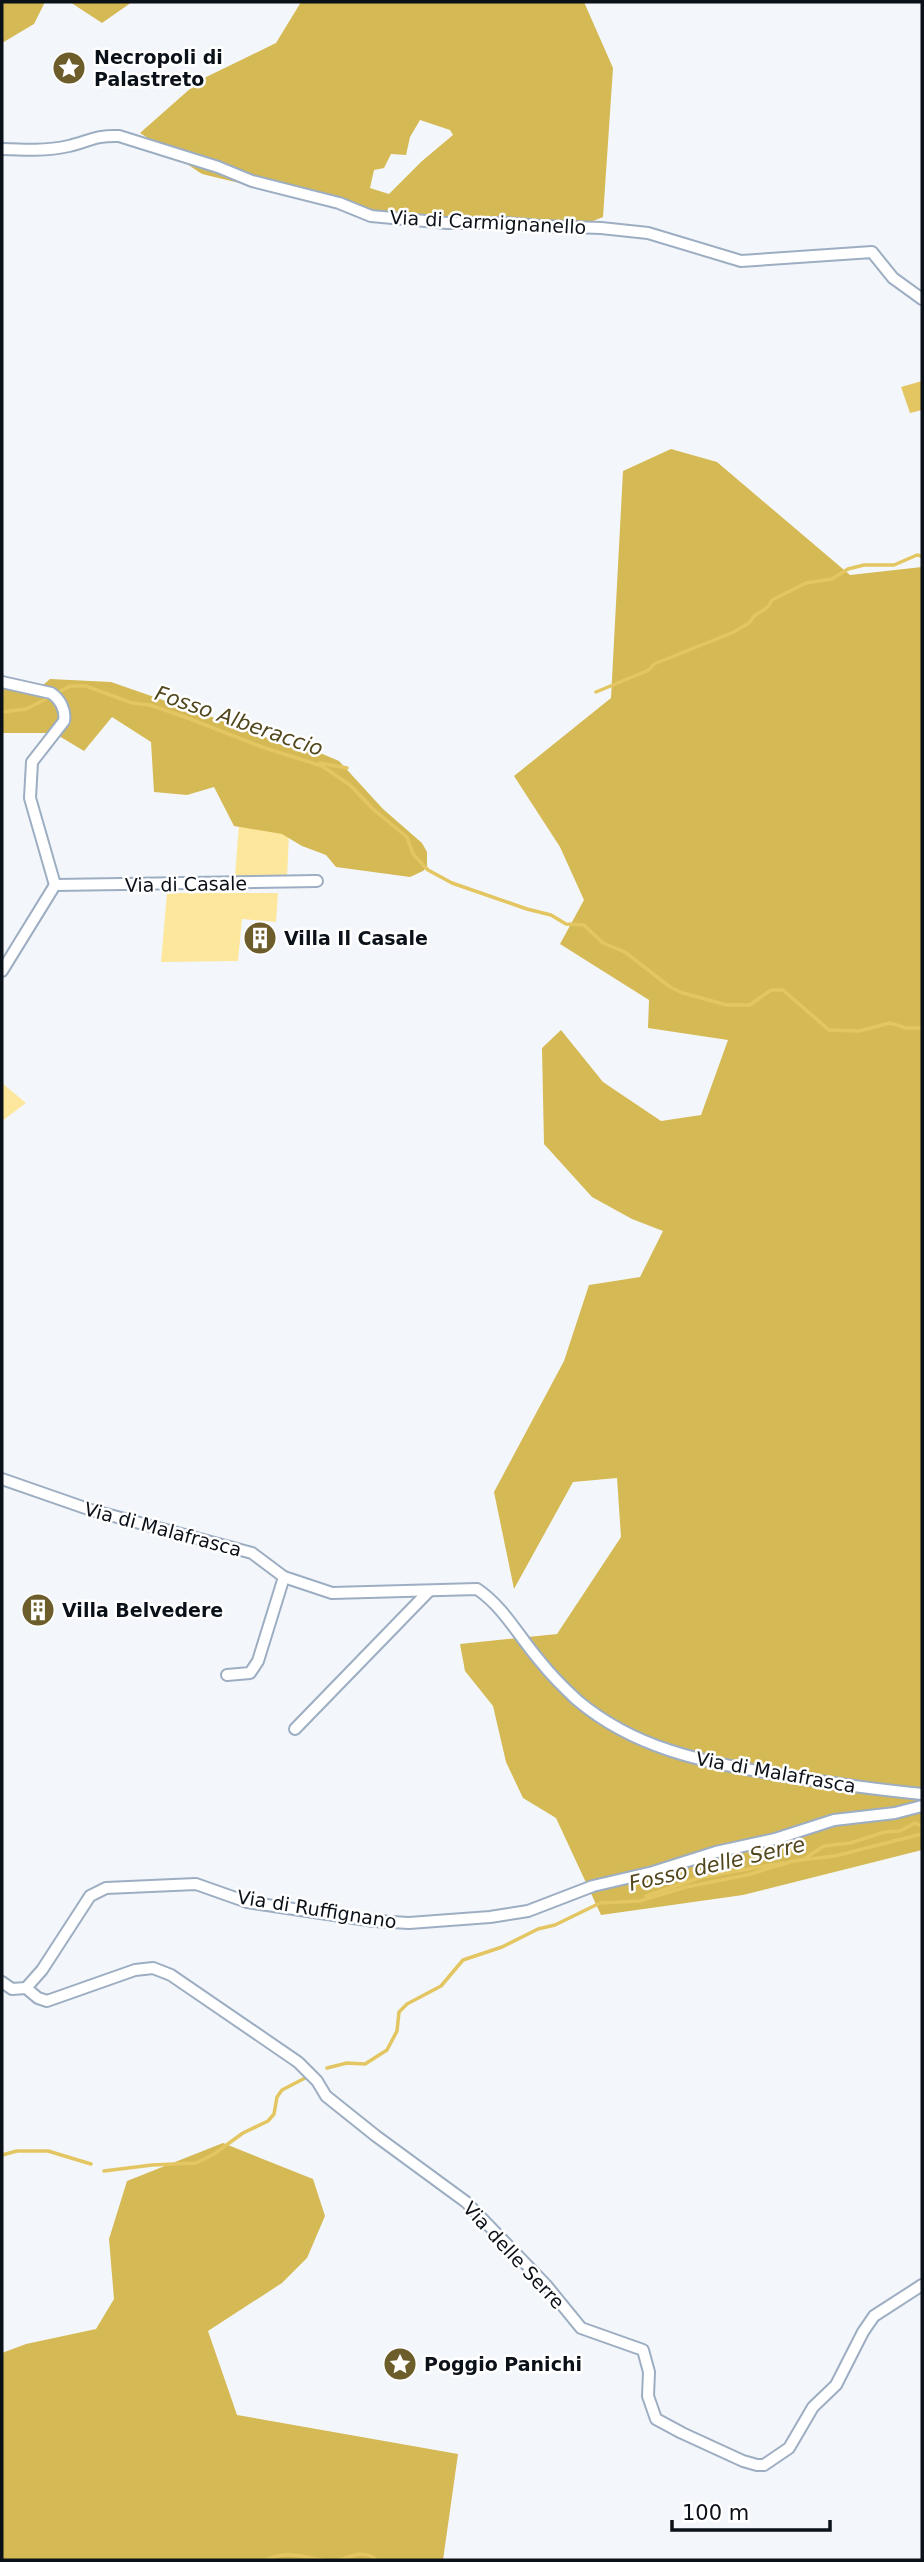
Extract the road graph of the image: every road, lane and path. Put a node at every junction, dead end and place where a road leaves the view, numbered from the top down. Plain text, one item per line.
1 (2, 149) edge
2 (922, 299) edge
3 (2, 683) edge
4 (317, 881) dead end
5 (55, 885) junction
6 (2, 971) edge
7 (2, 1479) edge
8 (284, 1577) junction
9 (429, 1591) junction
10 (227, 1675) dead end
11 (295, 1729) dead end
12 (922, 1794) edge
13 (922, 1806) edge
14 (2, 1982) edge
15 (26, 1988) junction
16 (922, 2285) edge

1 - 2 street, Via di Carmignanello
3 - 5 street
4 - 5 street, Via di Casale
5 - 6 street
7 - 8 street, Via di Malafrasca
8 - 9 street, Via di Malafrasca
8 - 10 street
9 - 11 street
9 - 12 street, Via di Malafrasca
13 - 15 street, Via di Ruffignano
14 - 15 street
15 - 16 street, Via delle Serre

